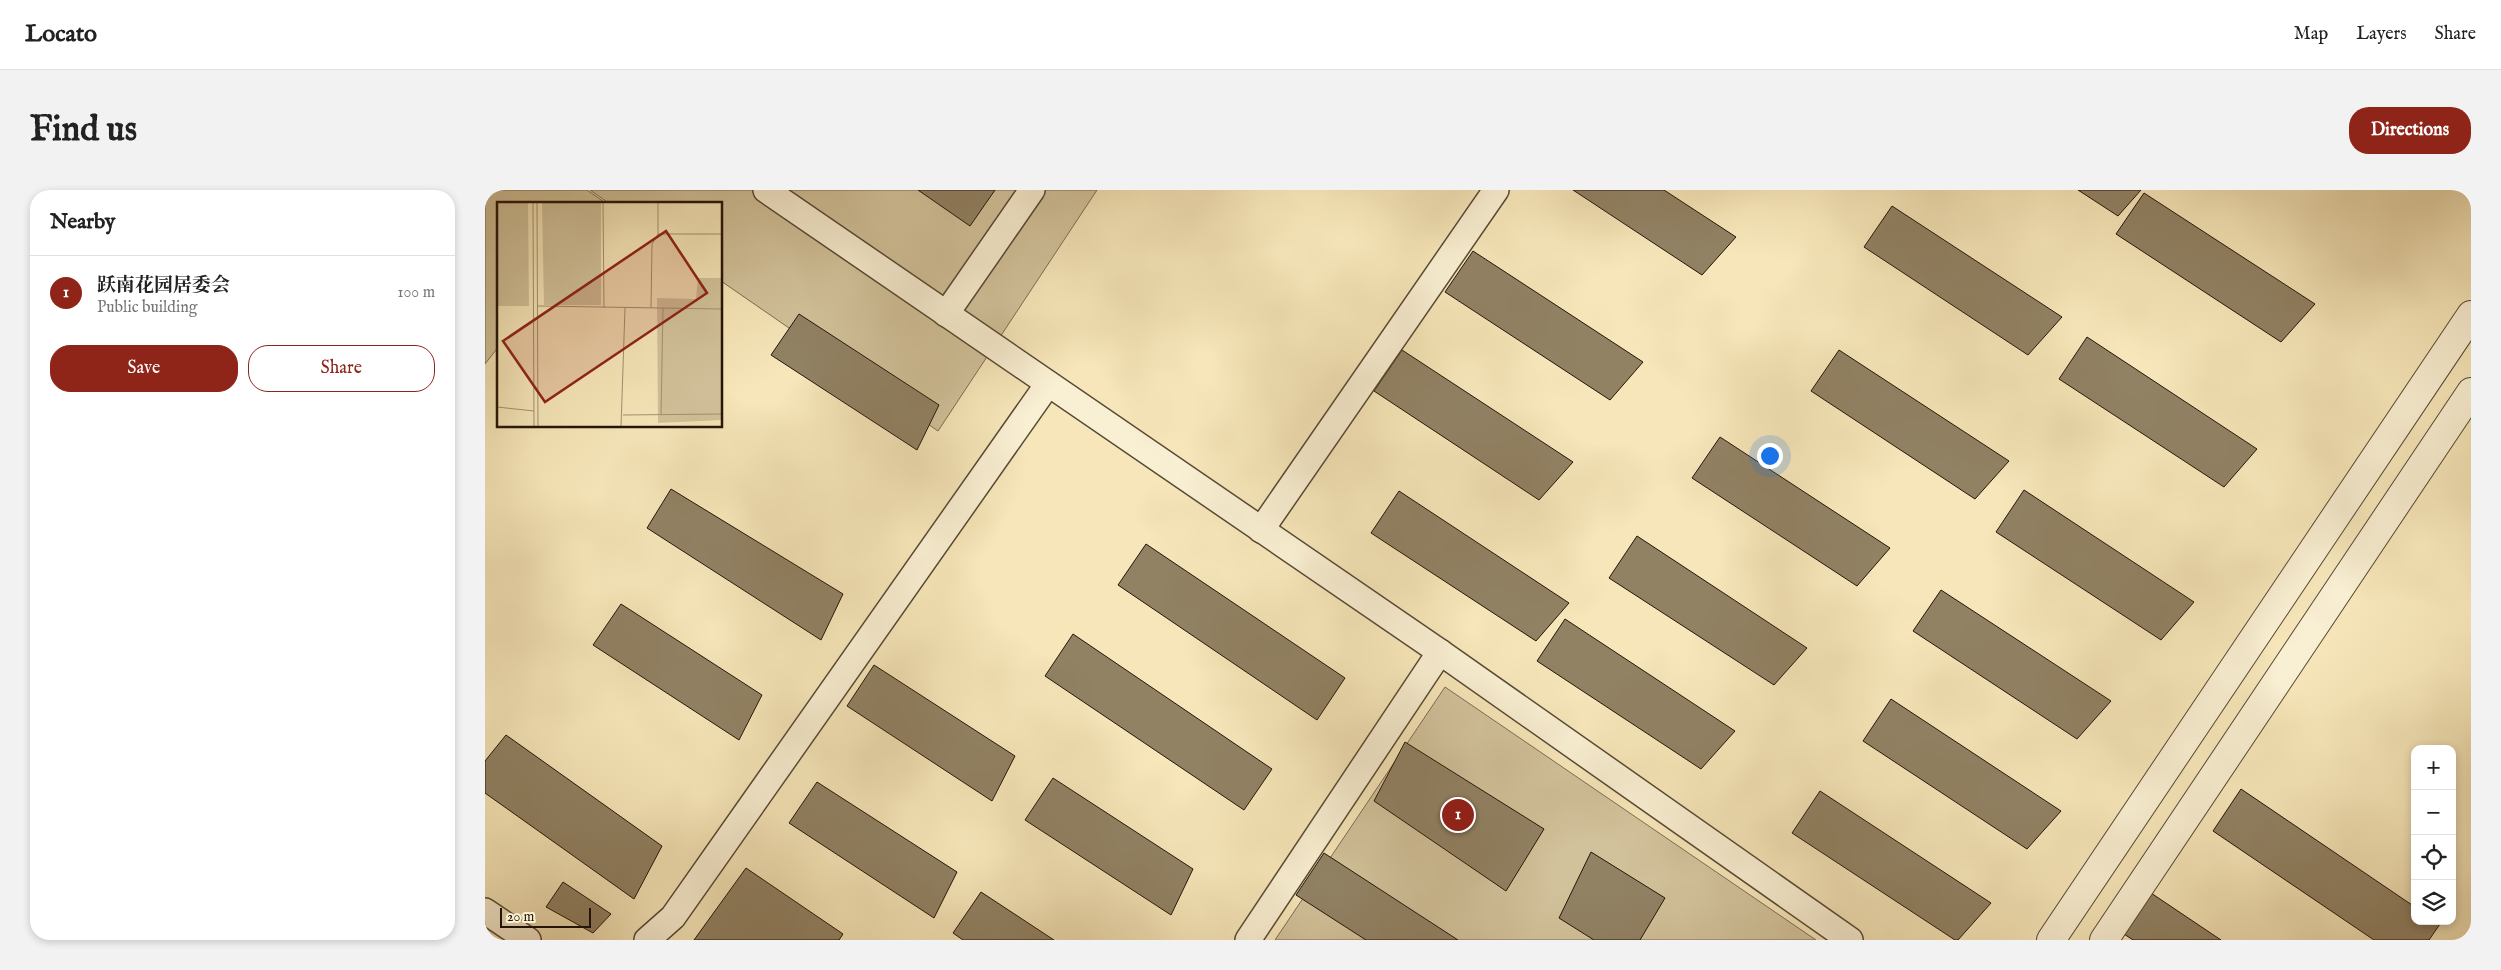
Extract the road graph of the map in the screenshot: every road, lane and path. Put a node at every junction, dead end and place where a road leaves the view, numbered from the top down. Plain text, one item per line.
1 (767, 190) edge
2 (1032, 190) edge
3 (1496, 190) edge
4 (946, 314) junction
5 (2471, 315) edge
6 (1048, 384) junction
7 (2471, 392) edge
8 (1261, 530) junction
9 (1440, 652) junction
10 (485, 911) edge
11 (528, 940) edge
12 (647, 940) edge
13 (1248, 940) edge
14 (1850, 940) edge
15 (2051, 940) edge
16 (2104, 940) edge

1 - 4 street
2 - 4 street
3 - 8 street
4 - 6 street
5 - 15 street
6 - 8 street
6 - 12 street
7 - 16 street
8 - 9 street
9 - 13 street
9 - 14 street
10 - 11 street

